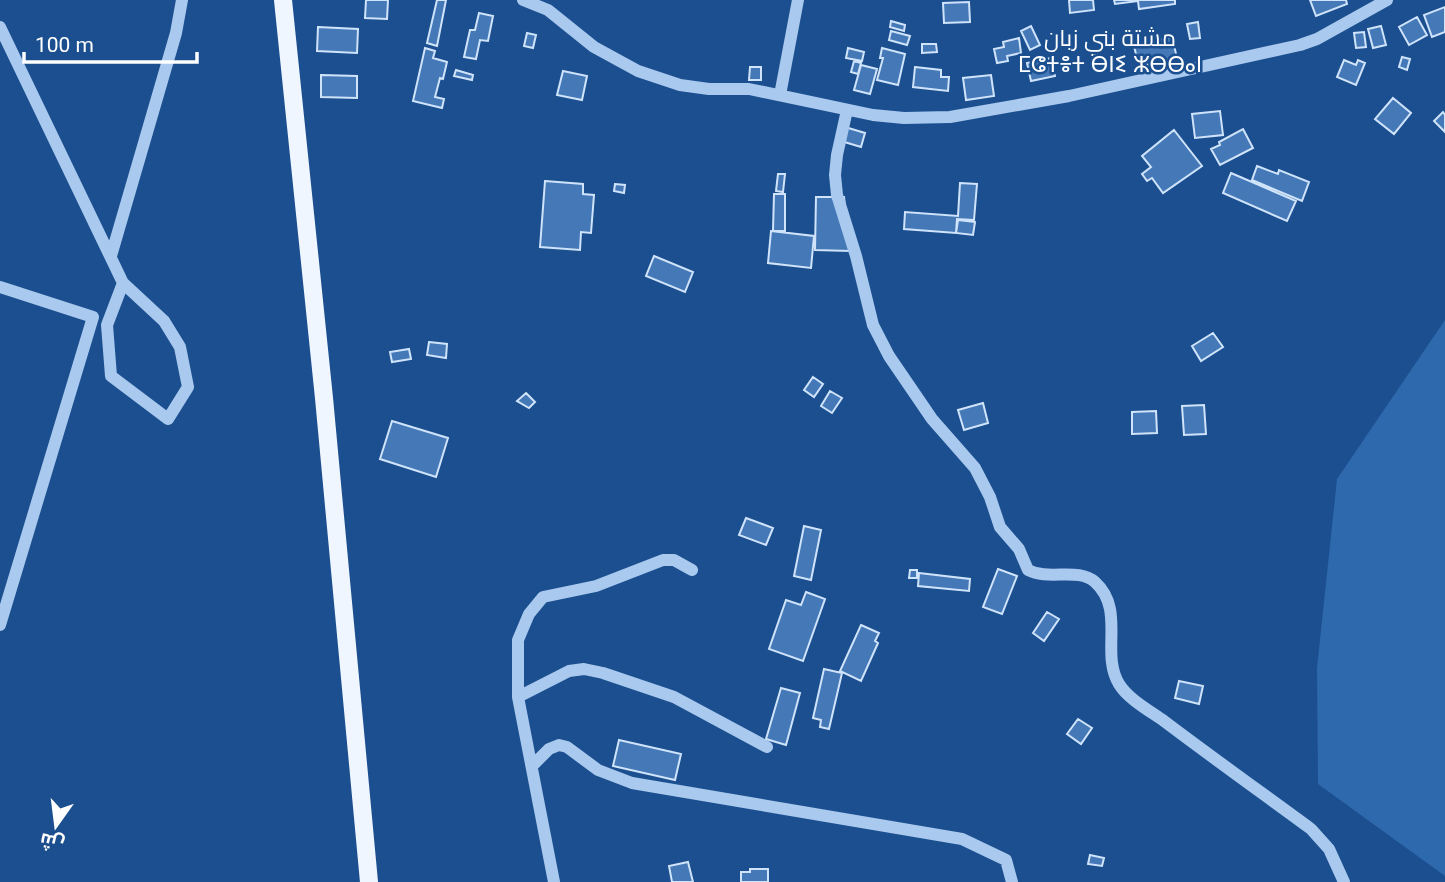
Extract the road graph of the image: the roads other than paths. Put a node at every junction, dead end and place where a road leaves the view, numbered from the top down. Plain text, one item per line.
1 (182, 0) edge
2 (283, 0) edge
3 (523, 0) edge
4 (798, 0) edge
5 (1387, 0) edge
6 (0, 27) edge
7 (780, 95) junction
8 (847, 110) junction
9 (111, 256) junction
10 (123, 283) junction
11 (0, 287) edge
12 (692, 570) dead end
13 (0, 625) edge
14 (518, 697) junction
15 (767, 747) dead end
16 (532, 766) junction
17 (369, 882) edge
18 (554, 882) edge
19 (1012, 882) edge
20 (1345, 882) edge

1 - 9 street
2 - 17 main road
3 - 7 street
4 - 7 street
5 - 8 street
6 - 9 street
7 - 8 street
8 - 20 street
9 - 10 street
10 - 10 street
11 - 13 street
12 - 14 street
14 - 15 street
14 - 16 street
16 - 18 street
16 - 19 street

